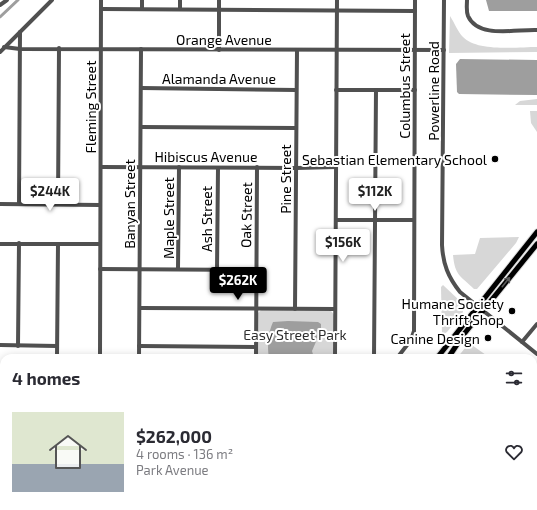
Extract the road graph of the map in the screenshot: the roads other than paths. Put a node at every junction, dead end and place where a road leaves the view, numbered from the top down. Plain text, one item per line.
1 (7, 0) edge
2 (52, 0) edge
3 (102, 0) edge
4 (142, 0) edge
5 (180, 0) edge
6 (219, 0) edge
7 (337, 0) edge
8 (415, 0) edge
9 (444, 0) edge
10 (467, 0) edge
11 (0, 5) edge
12 (102, 9) junction
13 (142, 9) junction
14 (180, 9) junction
15 (219, 9) junction
16 (337, 10) junction
17 (415, 11) junction
18 (537, 30) edge
19 (20, 32) junction
20 (4, 47) junction
21 (59, 48) junction
22 (101, 48) junction
23 (20, 49) junction
24 (141, 49) junction
25 (219, 50) junction
26 (297, 50) junction
27 (336, 50) junction
28 (415, 50) junction
29 (444, 50) junction
30 (0, 52) edge
31 (141, 88) junction
32 (296, 90) junction
33 (336, 90) junction
34 (376, 90) junction
35 (415, 90) junction
36 (141, 127) junction
37 (296, 128) junction
38 (101, 166) junction
39 (140, 167) junction
40 (179, 167) junction
41 (336, 167) junction
42 (218, 168) junction
43 (257, 168) junction
44 (296, 168) junction
45 (0, 204) edge
46 (19, 204) junction
47 (58, 204) junction
48 (100, 205) junction
49 (336, 220) junction
50 (376, 220) junction
51 (414, 220) junction
52 (537, 232) edge
53 (19, 243) junction
54 (0, 244) edge
55 (58, 244) junction
56 (100, 244) junction
57 (537, 244) edge
58 (100, 269) junction
59 (140, 269) junction
60 (178, 269) junction
61 (217, 270) junction
62 (256, 270) junction
63 (477, 307) junction
64 (140, 308) junction
65 (256, 308) junction
66 (295, 309) junction
67 (335, 309) junction
68 (483, 311) junction
69 (537, 324) edge
70 (522, 342) junction
71 (0, 345) edge
72 (18, 346) junction
73 (57, 346) junction
74 (139, 346) junction
75 (256, 347) junction
76 (57, 354) edge
77 (100, 354) edge
78 (139, 354) edge
79 (256, 354) edge
80 (335, 354) edge
81 (374, 354) edge
82 (400, 354) edge
83 (440, 354) edge
84 (451, 354) edge
85 (537, 354) edge

1 - 11 street
2 - 19 street
3 - 12 street, Fleming Street
4 - 13 street
5 - 14 street
6 - 15 street
7 - 16 street
8 - 17 street, Columbus Street
9 - 29 street, Powerline Road
10 - 18 street
12 - 13 street
12 - 22 street, Fleming Street
13 - 14 street
14 - 15 street
15 - 16 street
15 - 25 street
16 - 17 street
16 - 27 street
17 - 28 street, Columbus Street
19 - 20 street
19 - 23 street
20 - 23 street, Orange Avenue
20 - 30 street
21 - 22 street, Orange Avenue
21 - 23 street, Orange Avenue
21 - 47 street
22 - 24 street, Orange Avenue
22 - 38 street, Fleming Street
23 - 46 street
24 - 25 street, Orange Avenue
24 - 31 street, Banyan Street
25 - 26 street, Orange Avenue
26 - 27 street, Orange Avenue
26 - 32 street, Pine Street
27 - 28 street, Orange Avenue
27 - 33 street
28 - 29 street, Orange Avenue
28 - 35 street, Columbus Street
29 - 63 street, Powerline Road
31 - 32 street, Alamanda Avenue
31 - 36 street, Banyan Street
32 - 37 street, Pine Street
33 - 34 street
33 - 41 street
34 - 35 street
34 - 50 street
35 - 51 street, Columbus Street
36 - 37 street
36 - 39 street, Banyan Street
37 - 44 street, Pine Street
38 - 39 street, Hibiscus Avenue
38 - 48 street, Fleming Street
39 - 40 street, Hibiscus Avenue
39 - 59 street, Banyan Street
40 - 42 street, Hibiscus Avenue
40 - 60 street, Maple Street
41 - 44 street, Hibiscus Avenue
41 - 49 street
42 - 43 street, Hibiscus Avenue
42 - 61 street, Ash Street
43 - 44 street, Hibiscus Avenue
43 - 62 street, Oak Street
44 - 66 street, Pine Street
45 - 46 street
46 - 47 street
47 - 48 street
48 - 56 street, Fleming Street
49 - 50 street
49 - 67 street
50 - 51 street
50 - 81 street
51 - 82 street, Columbus Street
52 - 63 main road
53 - 54 street
53 - 55 street
53 - 72 street
55 - 56 street
55 - 73 street
56 - 58 street, Fleming Street
68 -> 57 main road
58 - 59 street
58 - 77 street, Fleming Street
59 - 60 street
59 - 64 street, Banyan Street
60 - 61 street
61 - 62 street
62 - 65 street, Oak Street
63 - 68 street, Powerline Road
63 - 83 main road
64 - 65 street
64 - 74 street, Banyan Street
65 - 66 street
65 - 75 street, Oak Street
66 - 67 street
67 - 80 street
68 - 70 street, Powerline Road
68 - 84 main road
69 - 70 street
70 - 85 street, Powerline Road
71 - 72 street
72 - 73 street
73 - 76 street
74 - 75 street
74 - 78 street, Banyan Street
75 - 79 street, Oak Street

